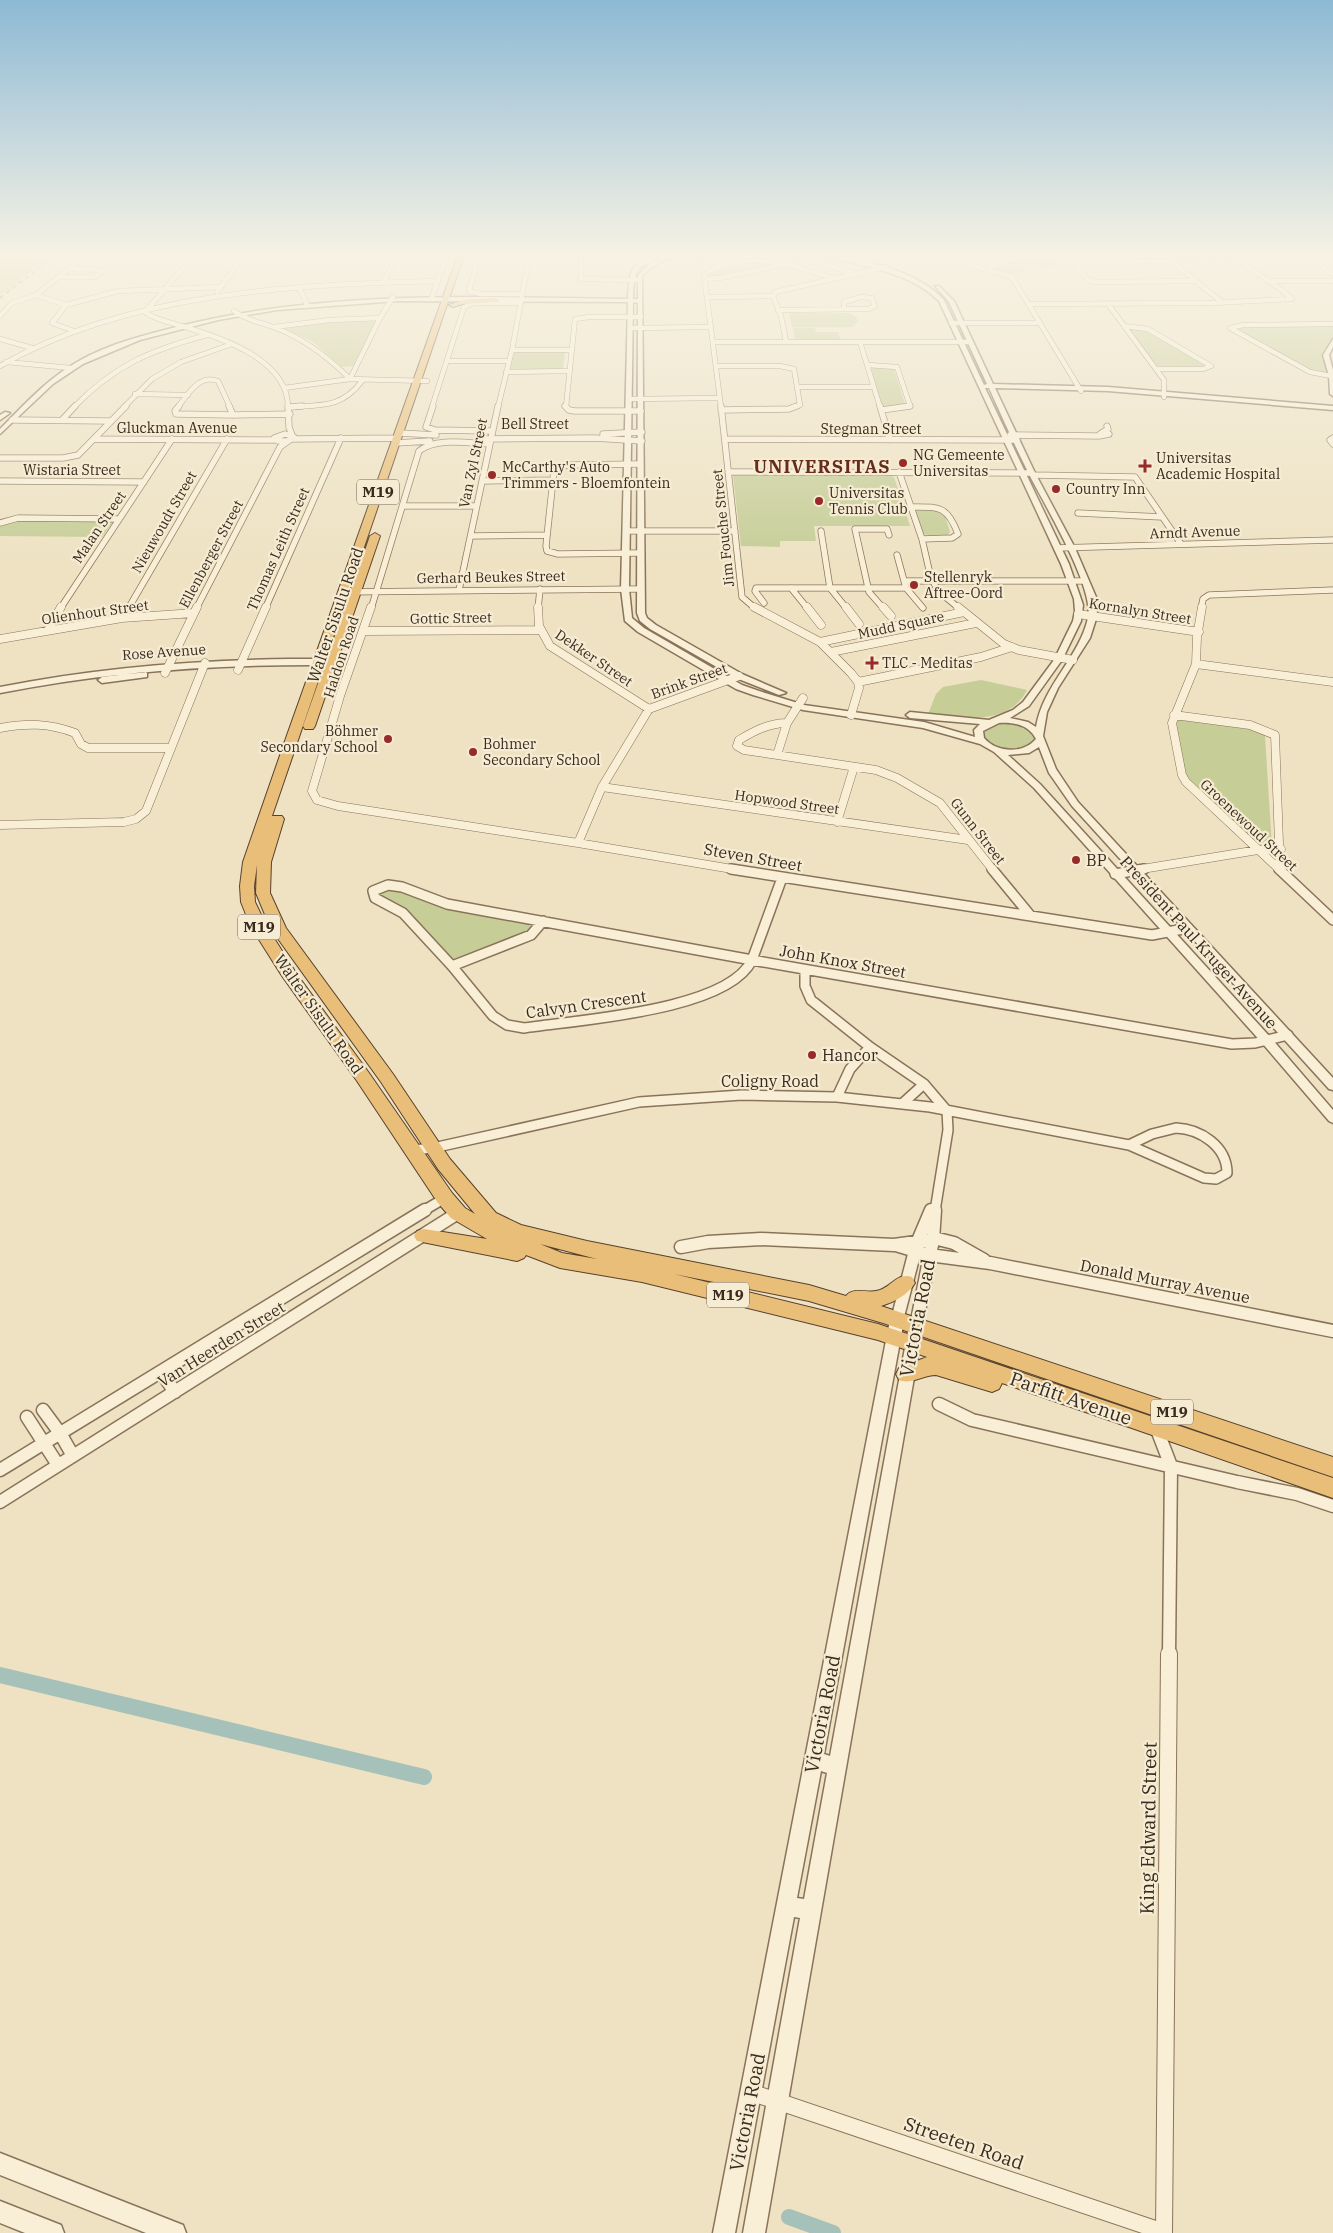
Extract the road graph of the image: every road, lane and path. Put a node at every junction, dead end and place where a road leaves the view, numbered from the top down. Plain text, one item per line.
1 (17, 356) edge
2 (84, 356) edge
3 (96, 356) edge
4 (148, 356) edge
5 (200, 356) edge
6 (253, 356) edge
7 (325, 356) edge
8 (362, 356) edge
9 (431, 356) edge
10 (449, 356) edge
11 (510, 356) edge
12 (569, 356) edge
13 (631, 356) edge
14 (640, 356) edge
15 (715, 356) edge
16 (865, 356) edge
17 (966, 356) edge
18 (977, 356) edge
19 (1060, 356) edge
20 (1146, 356) edge
21 (1194, 356) edge
22 (1281, 356) edge
23 (1326, 356) edge
24 (448, 361) junction
25 (509, 361) junction
26 (631, 361) junction
27 (640, 361) junction
28 (6, 362) junction
29 (868, 365) junction
30 (0, 366) edge
31 (716, 366) junction
32 (61, 367) junction
33 (71, 368) junction
34 (356, 369) junction
35 (1156, 369) junction
36 (341, 370) junction
37 (568, 371) junction
38 (506, 372) junction
39 (49, 375) dead end
40 (1332, 378) edge
41 (350, 379) junction
42 (362, 380) junction
43 (422, 386) junction
44 (798, 387) junction
45 (873, 387) junction
46 (992, 387) junction
47 (284, 388) junction
48 (982, 389) junction
49 (1080, 389) junction
50 (135, 394) junction
51 (1333, 394) edge
52 (188, 395) junction
53 (1163, 396) junction
54 (719, 398) junction
55 (630, 399) junction
56 (641, 399) junction
57 (1333, 403) edge
58 (29, 404) junction
59 (1309, 406) junction
60 (290, 407) junction
61 (10, 410) dead end
62 (721, 410) junction
63 (882, 410) junction
64 (1333, 410) edge
65 (629, 411) junction
66 (641, 411) junction
67 (290, 414) junction
68 (233, 415) junction
69 (404, 419) junction
70 (12, 420) junction
71 (62, 420) junction
72 (110, 421) junction
73 (0, 424) edge
74 (1107, 426) dead end
75 (288, 428) junction
76 (629, 432) junction
77 (642, 432) junction
78 (410, 434) junction
79 (490, 437) junction
80 (291, 438) junction
81 (341, 438) junction
82 (397, 438) junction
83 (1005, 438) junction
84 (1016, 438) junction
85 (1333, 438) edge
86 (94, 439) junction
87 (172, 439) junction
88 (228, 439) junction
89 (725, 439) junction
90 (278, 440) junction
91 (890, 440) junction
92 (629, 441) junction
93 (642, 441) junction
94 (1333, 444) edge
95 (0, 458) edge
96 (628, 464) junction
97 (640, 464) junction
98 (388, 465) junction
99 (400, 465) dead end
100 (728, 472) junction
101 (899, 472) junction
102 (1020, 472) junction
103 (1034, 476) junction
104 (553, 480) junction
105 (1024, 480) junction
106 (0, 481) edge
107 (483, 481) junction
108 (144, 482) junction
109 (389, 495) dead end
110 (377, 496) junction
111 (403, 506) junction
112 (476, 506) junction
113 (911, 507) junction
114 (1078, 513) dead end
115 (1163, 518) junction
116 (120, 519) junction
117 (1082, 520) dead end
118 (368, 522) junction
119 (0, 523) edge
120 (627, 531) junction
121 (639, 531) junction
122 (735, 531) junction
123 (821, 531) dead end
124 (546, 535) junction
125 (889, 535) dead end
126 (471, 536) junction
127 (922, 539) junction
128 (1333, 540) edge
129 (1181, 544) junction
130 (1057, 548) junction
131 (1071, 548) junction
132 (358, 550) junction
133 (370, 551) junction
134 (626, 553) junction
135 (639, 553) junction
136 (898, 555) dead end
137 (1072, 581) junction
138 (1085, 581) junction
139 (933, 582) junction
140 (905, 584) junction
141 (868, 587) junction
142 (791, 588) junction
143 (830, 588) junction
144 (540, 589) junction
145 (625, 589) junction
146 (640, 589) junction
147 (459, 590) junction
148 (1333, 590) edge
149 (357, 591) junction
150 (376, 591) junction
151 (343, 592) junction
152 (764, 603) dead end
153 (923, 608) dead end
154 (964, 612) junction
155 (194, 613) junction
156 (1078, 614) junction
157 (891, 616) dead end
158 (1093, 616) junction
159 (122, 618) junction
160 (976, 623) junction
161 (859, 624) dead end
162 (821, 625) dead end
163 (48, 630) junction
164 (538, 630) junction
165 (329, 631) junction
166 (343, 631) junction
167 (364, 631) junction
168 (1198, 632) junction
169 (0, 639) edge
170 (820, 642) junction
171 (1012, 647) junction
172 (831, 652) junction
173 (1059, 658) junction
174 (1073, 660) junction
175 (1196, 664) junction
176 (240, 666) junction
177 (324, 666) junction
178 (203, 667) junction
179 (167, 669) junction
180 (739, 676) junction
181 (728, 681) junction
182 (858, 682) junction
183 (1333, 682) edge
184 (0, 690) edge
185 (803, 698) junction
186 (0, 699) edge
187 (798, 706) junction
188 (649, 709) junction
189 (852, 711) junction
190 (1173, 717) junction
191 (992, 721) junction
192 (786, 723) junction
193 (0, 728) edge
194 (1040, 738) junction
195 (982, 742) junction
196 (170, 748) junction
197 (996, 750) junction
198 (777, 755) junction
199 (854, 767) junction
200 (602, 787) junction
201 (314, 798) joint
202 (837, 822) junction
203 (0, 825) edge
204 (1103, 835) junction
205 (1082, 838) junction
206 (968, 840) junction
207 (578, 843) junction
208 (1281, 849) junction
209 (1258, 850) junction
210 (256, 867) junction
211 (1280, 870) junction
212 (1135, 871) junction
213 (1115, 874) junction
214 (782, 878) junction
215 (396, 885) joint
216 (1030, 915) junction
217 (1333, 920) edge
218 (543, 922) junction
219 (1188, 928) junction
220 (279, 929) junction
221 (1168, 933) junction
222 (263, 934) junction
223 (752, 960) junction
224 (452, 966) junction
225 (805, 970) junction
226 (316, 981) junction
227 (299, 989) junction
228 (1288, 1035) junction
229 (1267, 1041) junction
230 (870, 1047) junction
231 (924, 1084) junction
232 (1333, 1086) edge
233 (837, 1097) junction
234 (903, 1103) junction
235 (947, 1110) junction
236 (1333, 1118) edge
237 (1129, 1145) junction
238 (433, 1148) junction
239 (413, 1150) junction
240 (444, 1164) junction
241 (936, 1199) junction
242 (454, 1203) junction
243 (489, 1218) junction
244 (424, 1236) junction
245 (932, 1240) junction
246 (880, 1243) junction
247 (918, 1243) junction
248 (681, 1247) dead end
249 (929, 1255) junction
250 (560, 1260) junction
251 (990, 1263) junction
252 (906, 1283) junction
253 (809, 1293) junction
254 (1333, 1330) edge
255 (905, 1332) junction
256 (1010, 1358) joint
257 (162, 1372) junction
258 (906, 1374) junction
259 (175, 1392) junction
260 (939, 1404) dead end
261 (43, 1410) dead end
262 (1115, 1413) junction
263 (27, 1417) dead end
264 (1156, 1427) junction
265 (60, 1433) junction
266 (45, 1442) junction
267 (73, 1456) junction
268 (58, 1465) junction
269 (1171, 1466) junction
270 (1333, 1467) edge
271 (0, 1470) edge
272 (1333, 1488) edge
273 (0, 1502) edge
274 (862, 1506) junction
275 (1333, 1506) edge
276 (883, 1507) junction
277 (814, 1760) junction
278 (837, 1767) junction
279 (786, 1907) junction
280 (812, 1909) junction
281 (750, 2092) junction
282 (778, 2102) junction
283 (0, 2164) edge
284 (0, 2212) edge
285 (1164, 2232) edge
286 (53, 2233) edge
287 (175, 2233) edge
288 (724, 2233) edge
289 (754, 2233) edge

1 - 28 street
2 - 32 street
3 - 33 street
4 - 71 street
5 - 50 street
6 - 47 street
7 - 36 street
8 - 34 street
9 - 43 highway, Walter Sisulu Road / M19
10 - 24 street
11 - 25 street, Van Zyl Street
12 - 37 street
13 - 26 street
14 - 27 street
15 - 31 street, Jim Fouche Street
16 - 29 street
17 - 48 street
18 - 46 street
19 - 49 street
20 - 35 street
21 - 35 street
22 - 40 street
23 - 40 street
24 - 25 street
24 - 79 street, Bell Street
25 - 38 street, Van Zyl Street
26 - 27 street
26 - 55 street
27 - 56 street
28 - 30 street
28 - 32 street
29 - 45 street
29 - 63 street
31 - 44 street
31 - 54 street, Jim Fouche Street
32 - 33 street
32 - 39 street
33 - 58 street
34 - 36 street
34 - 41 street
35 - 53 street
36 - 41 street
37 - 38 street
37 - 65 street
38 - 79 street, Van Zyl Street
40 - 51 street
41 - 42 street
41 - 47 street
42 - 43 street
42 - 60 street
43 - 69 highway, Walter Sisulu Road / M19
44 - 45 street
44 - 62 street
45 - 63 street
46 - 48 street
46 - 49 street
46 - 49 street
46 - 84 street
47 - 60 street
48 - 83 street
49 - 53 street
50 - 52 street
50 - 72 street
52 - 68 street
52 - 68 street
53 - 59 street
53 - 64 street
54 - 56 street
54 - 62 street, Jim Fouche Street
55 - 56 street
55 - 65 street
56 - 66 street
57 - 59 street
58 - 70 street
58 - 73 street
59 - 64 street
60 - 67 street
61 - 73 street
62 - 89 street, Jim Fouche Street
63 - 91 street
65 - 66 street
65 - 76 street
66 - 77 street
67 - 68 street
67 - 75 street
69 - 78 highway
69 - 82 highway, Walter Sisulu Road / M19
70 - 71 street
70 - 73 street
71 - 72 street
72 - 86 street
74 - 84 street, Stegman Street
75 - 80 street
75 - 90 street, Ellenberger Street
76 - 77 street, Bell Street
76 - 79 street, Bell Street
76 - 92 street
77 - 93 street
78 - 79 street, Bell Street
78 - 79 street, Bell Street
78 - 82 street
78 - 82 street, Bell Street
79 - 92 street, Bell Street
79 - 107 street, Van Zyl Street
79 - 111 street, Haldon Road
80 - 81 street
80 - 90 street, Ellenberger Street
80 - 90 street, Gluckman Avenue
81 - 82 street
81 - 176 street, Thomas Leith Street
82 - 98 highway, Walter Sisulu Road / M19
83 - 84 street, Stegman Street
83 - 91 street, Stegman Street
83 - 102 street
84 - 103 street
85 - 94 street
86 - 87 street, Gluckman Avenue
86 - 95 street
87 - 88 street, Gluckman Avenue
87 - 108 street, Malan Street
88 - 90 street, Gluckman Avenue
88 - 159 street, Nieuwoudt Street
89 - 91 street, Stegman Street
89 - 100 street, Jim Fouche Street
90 - 155 street, Ellenberger Street
92 - 93 street, Bell Street
92 - 96 street
93 - 97 street
96 - 97 street
96 - 104 street
96 - 120 street
97 - 121 street
98 - 99 highway
98 - 110 highway, Walter Sisulu Road / M19
100 - 101 street
100 - 122 street, Jim Fouche Street
101 - 102 street
101 - 113 street
102 - 103 street
102 - 105 street
103 - 105 street
103 - 115 street
103 - 131 street
104 - 107 street
104 - 124 street
105 - 130 street
106 - 108 street, Wistaria Street
107 - 112 street, Van Zyl Street
108 - 116 street, Malan Street
109 - 110 highway
110 - 118 highway, Walter Sisulu Road / M19
111 - 112 street
111 - 150 street, Haldon Road
112 - 126 street, Van Zyl Street
113 - 127 street
113 - 127 street
114 - 115 street
115 - 117 street
115 - 129 street
116 - 119 street
116 - 163 street, Malan Street
118 - 132 highway, Walter Sisulu Road / M19
118 - 133 highway, Walter Sisulu Road / M19
120 - 121 street
120 - 134 street
121 - 122 street
121 - 135 street
122 - 170 street, Jim Fouche Street
123 - 143 street
124 - 126 street
124 - 134 street
125 - 141 street
126 - 147 street, Van Zyl Street
127 - 139 street
128 - 129 street, Arndt Avenue
129 - 131 street, Arndt Avenue
130 - 131 street, Arndt Avenue
130 - 137 street
131 - 138 street
132 - 133 highway
132 - 151 highway, Walter Sisulu Road / M19
133 - 149 highway, Walter Sisulu Road / M19
134 - 135 street
134 - 145 street
135 - 146 street
136 - 140 street
137 - 138 street
137 - 139 street
137 - 156 street
138 - 158 street
139 - 140 street
139 - 154 street
140 - 141 street
140 - 153 street
141 - 143 street
141 - 157 street
142 - 143 street
142 - 152 street
142 - 162 street
143 - 161 street
144 - 145 street, Gerhard Beukes Street
144 - 147 street, Gerhard Beukes Street
144 - 164 street, Dekker Street
145 - 146 street, Gerhard Beukes Street
145 - 181 street
146 - 180 street
147 - 150 street, Gerhard Beukes Street
148 - 168 street
149 - 150 street, Gerhard Beukes Street
149 - 151 street, Gerhard Beukes Street
149 - 166 highway, Walter Sisulu Road / M19
150 - 167 street, Haldon Road
151 - 165 highway, Walter Sisulu Road / M19
154 - 160 street
154 - 170 street, Mudd Square
155 - 159 street, Olienhout Street
155 - 179 street, Ellenberger Street
156 - 158 street, Kornalyn Street
156 - 173 street
158 - 168 street, Kornalyn Street
158 - 174 street
159 - 163 street, Olienhout Street
160 - 171 street
160 - 172 street, Mudd Square
163 - 169 street, Olienhout Street
164 - 167 street, Gottic Street
164 - 188 street, Dekker Street
165 - 166 highway
165 - 177 highway, Walter Sisulu Road / M19
166 - 177 highway, Walter Sisulu Road / M19
167 - 201 street, Haldon Road
168 - 175 street
170 - 172 street, Jim Fouche Street
171 - 173 street
171 - 182 street
172 - 182 street, Jim Fouche Street
173 - 174 street
173 - 191 street
174 - 194 street
175 - 183 street
175 - 190 street
176 - 177 street, Rose Avenue
176 - 178 street, Rose Avenue
177 - 210 highway, Walter Sisulu Road / M19
178 - 179 street, Rose Avenue
178 - 196 street
179 - 184 street, Rose Avenue
179 - 186 street, Rose Avenue
180 - 181 street, Brink Street
180 - 185 street
181 - 187 street
181 - 188 street, Brink Street
182 - 189 street
185 - 187 street
185 - 189 street
187 - 189 street
187 - 192 street
188 - 200 street, Brink Street
189 - 191 street
189 - 195 street
190 - 208 street
190 - 209 street, Groenewoud Street
191 - 194 street
191 - 195 street
192 - 198 street
192 - 198 street, Gunn Street
193 - 196 street
194 - 197 street
194 - 204 street, President Paul Kruger Avenue
195 - 197 street
196 - 203 street
197 - 205 street, President Paul Kruger Avenue
198 - 199 street, Gunn Street
199 - 202 street
199 - 206 street, Gunn Street
200 - 202 street, Hopwood Street
200 - 207 street, Brink Street
201 - 207 street, Steven Street
202 - 206 street, Hopwood Street
204 - 205 street
204 - 212 street, President Paul Kruger Avenue
205 - 213 street, President Paul Kruger Avenue
206 - 216 street, Gunn Street
207 - 214 street, Steven Street
208 - 209 street
208 - 211 street
209 - 211 street, Groenewoud Street
209 - 212 street
210 - 220 highway, Walter Sisulu Road / M19
210 - 222 highway, Walter Sisulu Road / M19
211 - 217 street, Groenewoud Street
212 - 213 street
212 - 219 street, President Paul Kruger Avenue
213 - 221 street, President Paul Kruger Avenue
214 - 216 street, Steven Street
214 - 223 street
215 - 218 street, John Knox Street
215 - 224 street, Calvyn Crescent
216 - 221 street, Steven Street
218 - 223 street, John Knox Street
218 - 224 street
219 - 221 street, Steven Street
219 - 228 street, President Paul Kruger Avenue
220 - 222 highway
220 - 226 highway, Walter Sisulu Road / M19
221 - 229 street, President Paul Kruger Avenue
222 - 227 highway, Walter Sisulu Road / M19
223 - 224 street, Calvyn Crescent
223 - 225 street, John Knox Street
225 - 229 street, John Knox Street
225 - 230 street
226 - 227 highway
226 - 238 highway, Walter Sisulu Road / M19
227 - 239 highway, Walter Sisulu Road / M19
228 - 229 street, John Knox Street
228 - 232 street, President Paul Kruger Avenue
229 - 236 street, President Paul Kruger Avenue
230 - 231 street
230 - 233 street
231 - 234 street
231 - 235 street
233 - 234 street, Coligny Road
233 - 238 street, Coligny Road
234 - 235 street, Coligny Road
235 - 237 street, Coligny Road
235 - 241 street, Victoria Road
237 - 237 street, Coligny Road
238 - 239 street, Coligny Road
238 - 240 highway, Walter Sisulu Road / M19
239 - 242 highway, Walter Sisulu Road / M19
240 - 242 highway
240 - 243 highway, Walter Sisulu Road / M19
241 - 245 street, Victoria Road
241 - 247 street, Victoria Road
242 - 243 highway
242 - 244 street, Van Heerden Street
242 - 250 highway, Walter Sisulu Road / M19
242 - 257 street, Van Heerden Street
243 - 253 highway, Walter Sisulu Road / M19
244 - 250 highway
244 - 259 street, Van Heerden Street
245 - 247 street, Donald Murray Avenue
245 - 249 street, Victoria Road
245 - 251 street, Donald Murray Avenue
246 - 247 street
246 - 247 street, Donald Murray Avenue
246 - 248 street, Donald Murray Avenue
247 - 249 street, Donald Murray Avenue
247 - 252 street, Victoria Road
249 - 251 street, Donald Murray Avenue
249 - 255 street, Victoria Road
250 - 255 highway, Walter Sisulu Road / M19
251 - 254 street, Donald Murray Avenue
252 - 253 highway
252 - 255 street, Victoria Road
253 - 255 highway, Walter Sisulu Road / M19
255 - 256 highway, Walter Sisulu Road / M19
255 - 258 street, Victoria Road
255 - 262 highway, Parfitt Avenue / M19
255 - 274 street, Victoria Road
256 - 270 highway, Parfitt Avenue / M19
257 - 259 street
257 - 265 street, Van Heerden Street
258 - 262 highway
258 - 276 street, Victoria Road
259 - 267 street, Van Heerden Street
260 - 269 street
261 - 265 street
262 - 264 highway, Parfitt Avenue / M19
263 - 266 street
264 - 269 street, King Edward Street
264 - 272 highway, Parfitt Avenue / M19
265 - 266 street, Van Heerden Street
265 - 267 street
266 - 268 street
266 - 271 street, Van Heerden Street
267 - 268 street, Van Heerden Street
268 - 273 street, Van Heerden Street
269 - 275 street
269 - 285 street, King Edward Street
274 - 276 street
274 - 277 street, Victoria Road
276 - 278 street, Victoria Road
277 - 278 street
277 - 279 street, Victoria Road
278 - 280 street, Victoria Road
279 - 280 street
279 - 281 street, Victoria Road
280 - 282 street, Victoria Road
281 - 282 street, Streeten Road
281 - 288 street, Victoria Road
282 - 285 street, Streeten Road
282 - 289 street, Victoria Road
283 - 287 street
284 - 286 street

